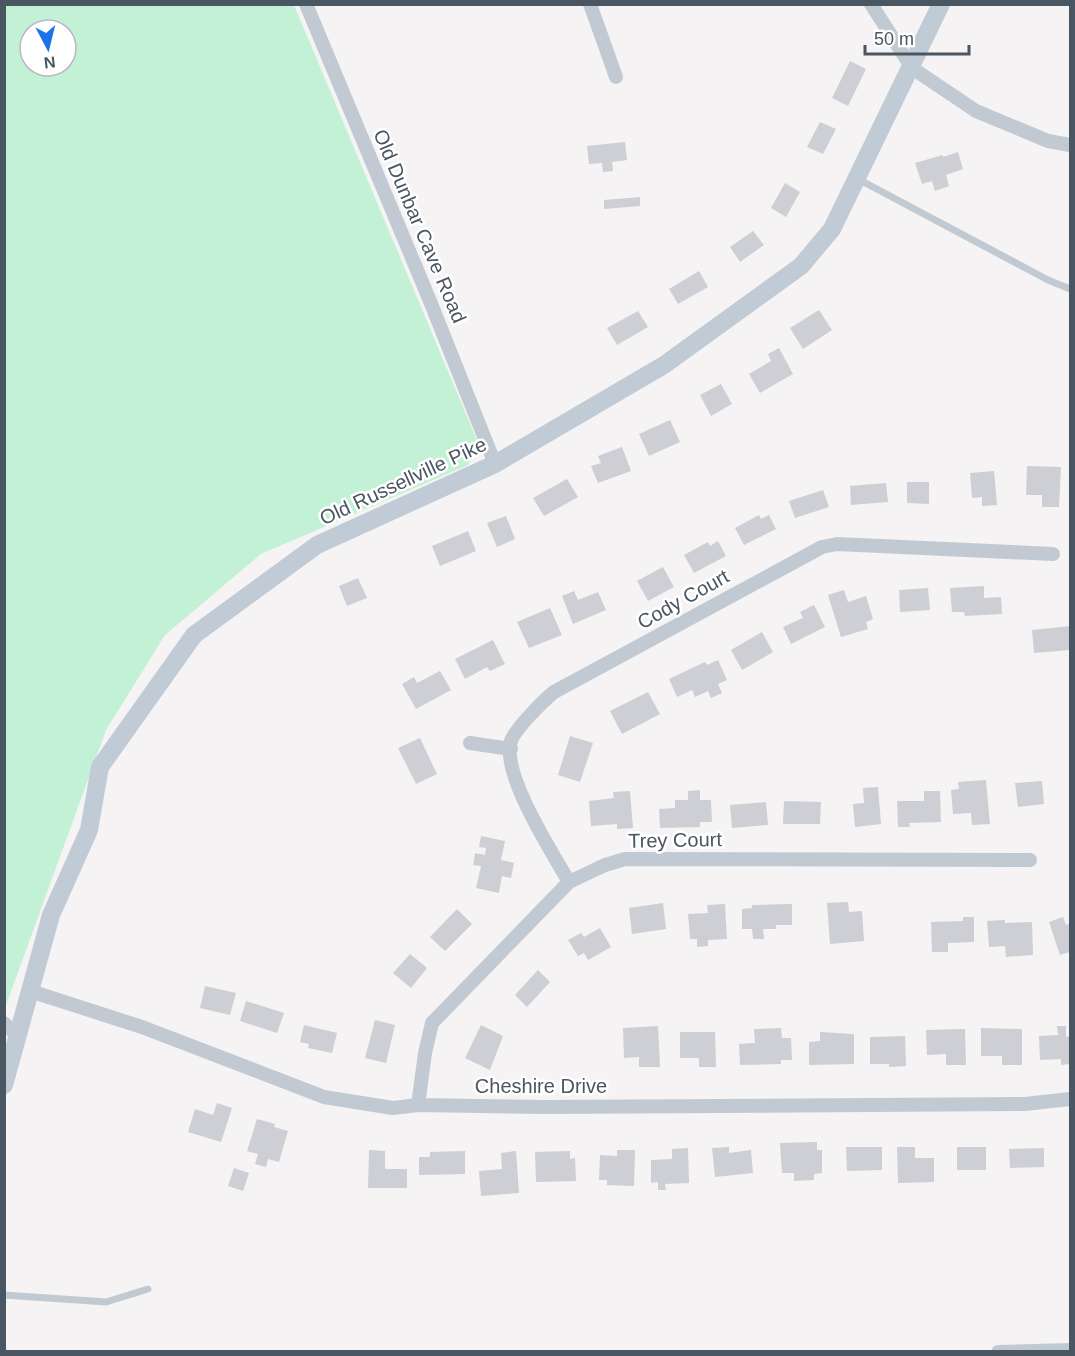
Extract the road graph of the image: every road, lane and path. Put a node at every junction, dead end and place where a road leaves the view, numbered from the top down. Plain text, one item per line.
1 (306, 4) edge
2 (590, 4) edge
3 (871, 4) edge
4 (941, 4) edge
5 (912, 68) junction
6 (616, 77) dead end
7 (1071, 145) edge
8 (858, 179) junction
9 (1071, 289) edge
10 (495, 464) junction
11 (1053, 554) dead end
12 (470, 743) dead end
13 (511, 749) junction
14 (1030, 860) dead end
15 (569, 882) junction
16 (30, 991) junction
17 (4, 1023) edge
18 (12, 1038) edge
19 (4, 1085) edge
20 (1071, 1099) edge
21 (418, 1105) junction
22 (148, 1289) dead end
23 (4, 1295) edge
24 (1071, 1350) edge
25 (998, 1352) edge

1 - 10 street, Old Dunbar Cave Road
2 - 6 street
3 - 5 street
4 - 5 street, Old Russellville Pike
5 - 7 street
5 - 8 street, Old Russellville Pike
8 - 9 lane
8 - 10 street, Old Russellville Pike
10 - 16 street, Old Russellville Pike
11 - 13 street, Cody Court
12 - 13 street
13 - 15 street
14 - 15 street, Trey Court
15 - 21 street, Trey Court
16 - 18 street, Old Russellville Pike
16 - 21 street, Cheshire Drive
17 - 18 street
18 - 19 street, Old Russellville Pike
20 - 21 street, Cheshire Drive
22 - 23 lane
24 - 25 street

